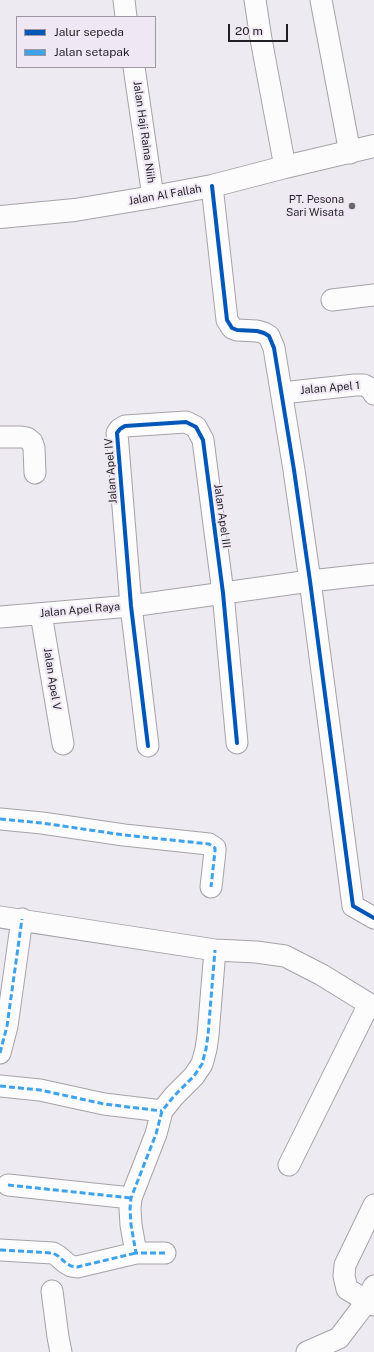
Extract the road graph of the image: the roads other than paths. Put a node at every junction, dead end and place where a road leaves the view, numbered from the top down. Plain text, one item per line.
1 (124, 0) edge
2 (255, 0) edge
3 (321, 0) edge
4 (126, 16) edge
5 (134, 68) edge
6 (374, 146) edge
7 (350, 153) junction
8 (285, 167) junction
9 (212, 186) junction
10 (153, 197) junction
11 (0, 217) edge
12 (374, 294) edge
13 (332, 300) dead end
14 (282, 393) junction
15 (374, 394) edge
16 (0, 437) edge
17 (203, 440) joint
18 (35, 473) dead end
19 (374, 574) edge
20 (310, 582) junction
21 (223, 593) junction
22 (131, 606) junction
23 (41, 614) junction
24 (0, 617) edge
25 (237, 743) dead end
26 (62, 744) dead end
27 (148, 746) dead end
28 (0, 819) edge
29 (211, 887) dead end
30 (0, 916) edge
31 (374, 918) edge
32 (22, 919) junction
33 (215, 950) junction
34 (371, 1005) edge
35 (3, 1025) edge
36 (0, 1054) edge
37 (0, 1086) edge
38 (162, 1112) junction
39 (289, 1165) dead end
40 (8, 1185) dead end
41 (131, 1198) junction
42 (374, 1205) edge
43 (0, 1250) edge
44 (136, 1253) junction
45 (165, 1253) dead end
46 (52, 1291) dead end
47 (365, 1296) edge
48 (341, 1345) edge
49 (61, 1352) edge
50 (307, 1352) edge

1 - 4 street
2 - 8 street
3 - 7 street
5 - 10 street, Jalan Haji Raina Niih
6 - 7 street, Jalan Al Fallah
7 - 8 street, Jalan Al Fallah
8 - 9 street, Jalan Al Fallah
9 - 10 street, Jalan Al Fallah
9 - 14 street
10 - 11 street, Jalan Al Fallah
12 - 13 street
14 - 15 street, Jalan Apel 1
14 - 20 street
16 - 18 street
17 - 21 street, Jalan Apel III
17 - 22 street, Jalan Apel IV
19 - 20 street, Jalan Apel Raya
20 - 21 street, Jalan Apel Raya
20 - 31 street
21 - 22 street, Jalan Apel Raya
21 - 25 street, Jalan Apel III
22 - 23 street, Jalan Apel Raya
22 - 27 street, Jalan Apel IV
23 - 24 street, Jalan Apel Raya
23 - 26 street, Jalan Apel V
28 - 29 street
30 - 32 street
32 - 33 street
32 - 35 street
33 - 34 street
33 - 38 street
34 - 39 street
35 - 36 street
37 - 38 street
38 - 41 street
40 - 41 street
41 - 44 street
42 - 47 street
43 - 44 street
44 - 45 street
46 - 49 street
47 - 48 street
48 - 50 street

